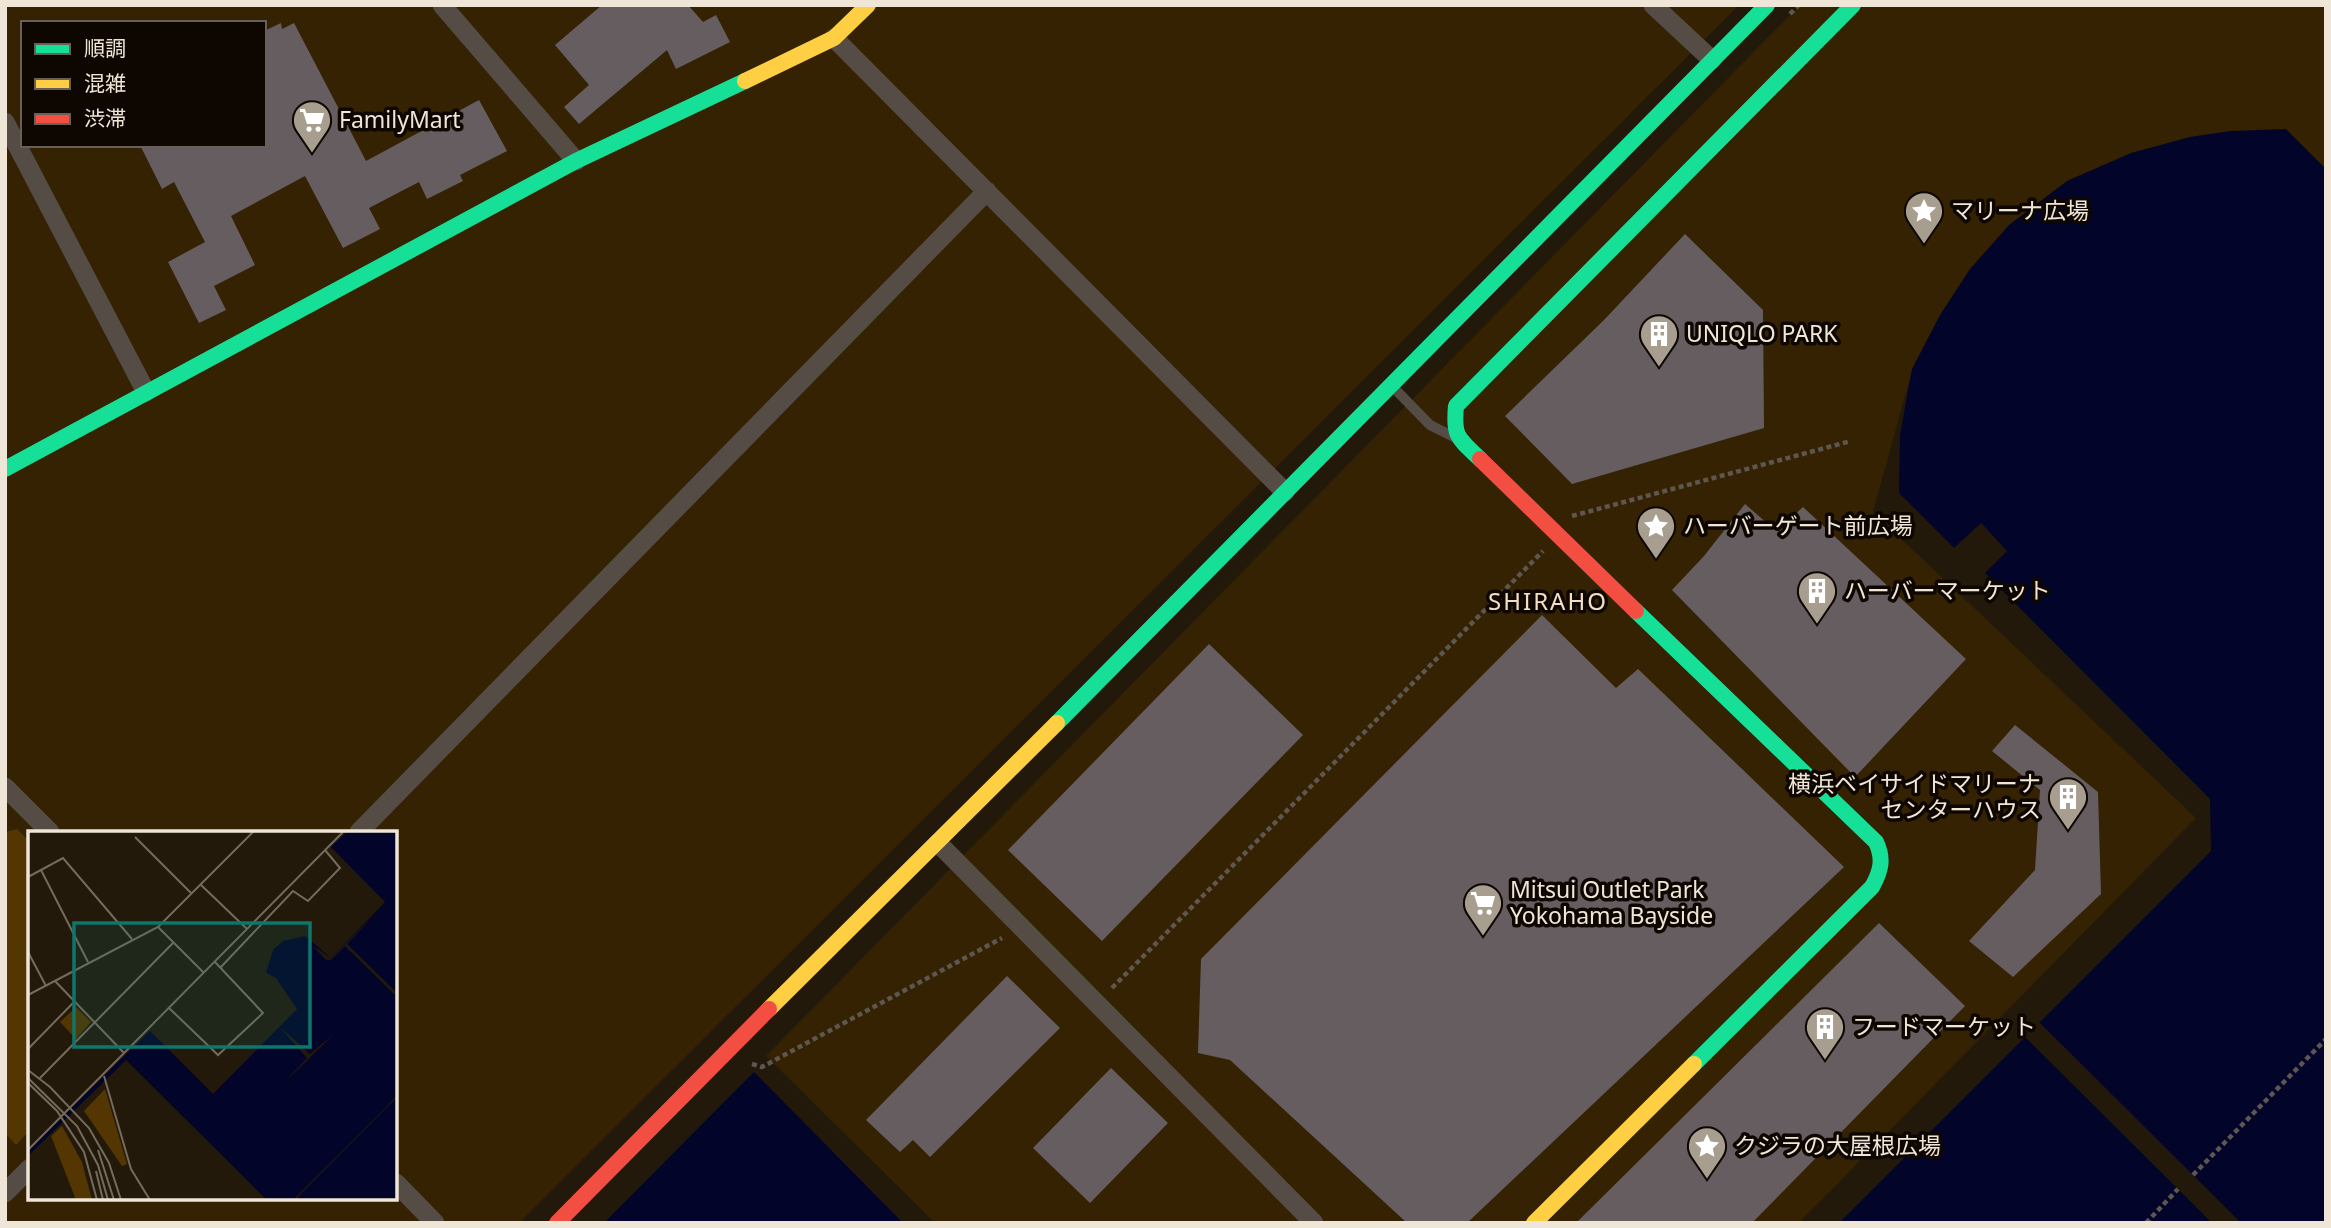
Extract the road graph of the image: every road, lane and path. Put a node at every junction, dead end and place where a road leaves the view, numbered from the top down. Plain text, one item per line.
1 (442, 5) edge
2 (868, 5) edge
3 (1653, 5) edge
4 (1767, 5) edge
5 (1853, 5) edge
6 (834, 38) junction
7 (1712, 60) junction
8 (5, 122) edge
9 (576, 161) junction
10 (987, 191) junction
11 (1391, 386) junction
12 (145, 393) junction
13 (1460, 440) junction
14 (1851, 441) dead end
15 (5, 469) edge
16 (1285, 492) junction
17 (1579, 527) dead end
18 (1546, 548) dead end
19 (5, 787) edge
20 (49, 831) edge
21 (360, 831) edge
22 (938, 843) junction
23 (997, 927) dead end
24 (1109, 992) dead end
25 (2326, 1038) edge
26 (762, 1054) dead end
27 (28, 1170) edge
28 (2193, 1175) dead end
29 (397, 1184) edge
30 (2178, 1189) dead end
31 (5, 1193) edge
32 (435, 1223) edge
33 (557, 1223) edge
34 (1314, 1223) edge
35 (1534, 1223) edge
36 (2146, 1223) edge

1 - 9 street
2 - 6 street
3 - 7 street
4 - 7 street
5 - 13 street
6 - 9 street
6 - 10 street
7 - 11 street
8 - 12 street
9 - 12 street
10 - 16 street
10 - 21 street
11 - 13 lane
11 - 16 street
12 - 15 street
13 - 35 street
14 - 17 path
16 - 22 street
18 - 24 path
19 - 20 street
22 - 33 street
22 - 34 street
23 - 26 path
25 - 28 path
27 - 31 street
29 - 32 street
30 - 36 path

